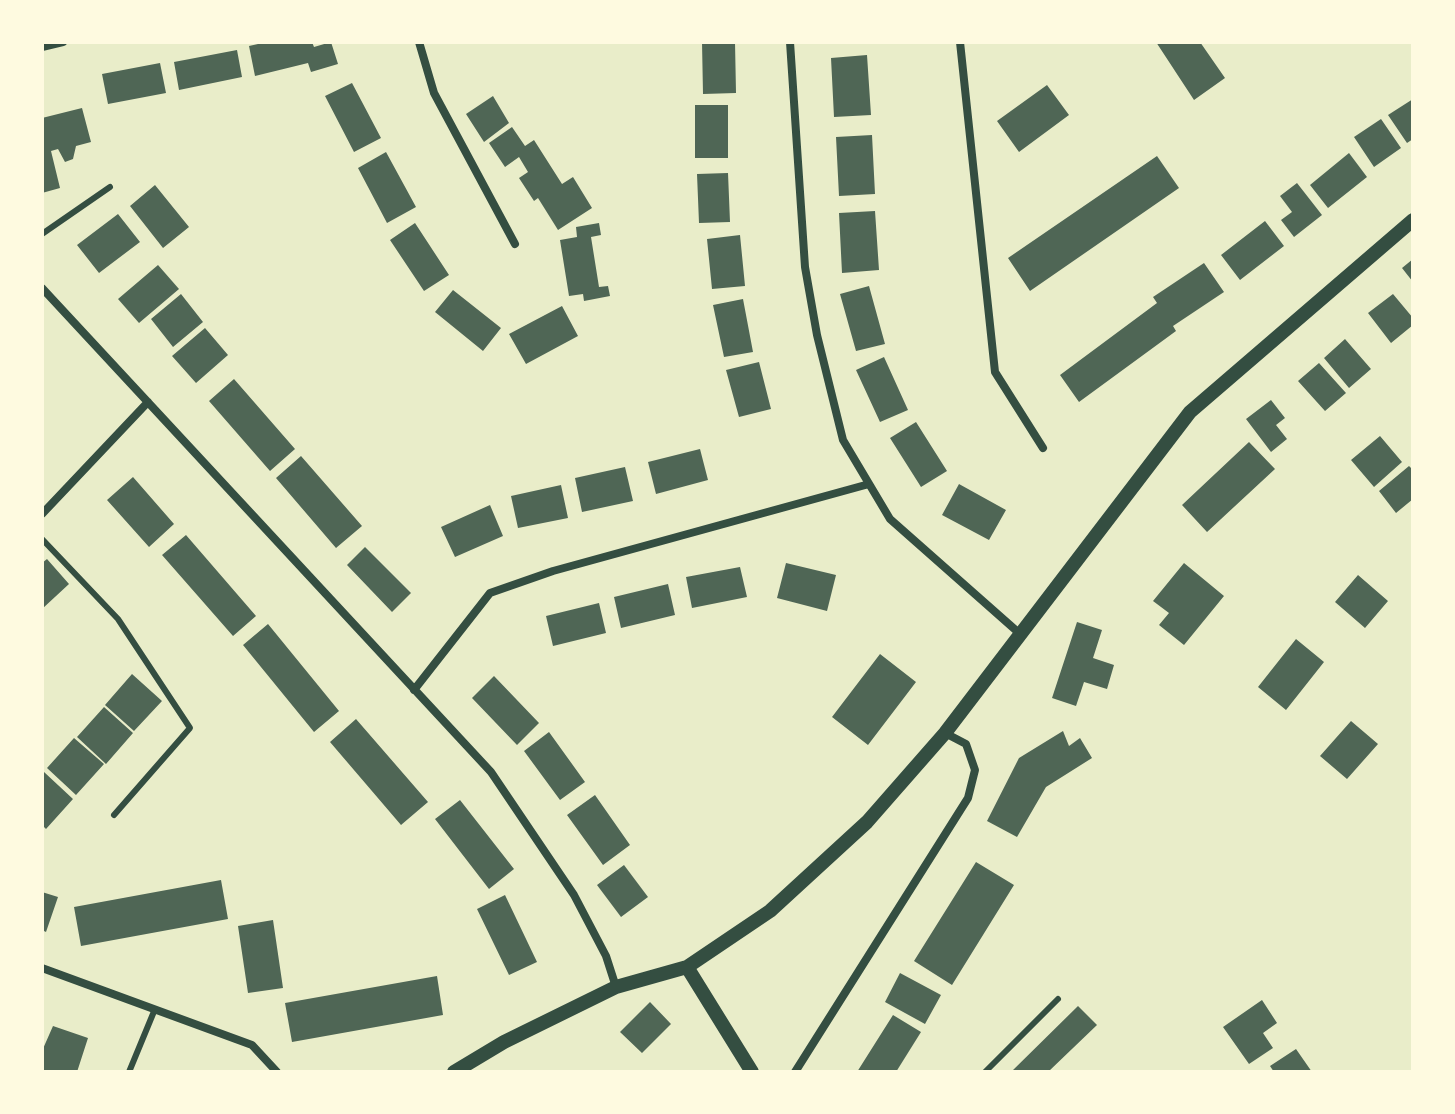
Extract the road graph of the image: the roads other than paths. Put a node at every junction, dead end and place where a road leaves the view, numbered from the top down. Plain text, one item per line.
1 (63, 42) edge
2 (419, 42) edge
3 (790, 42) edge
4 (960, 42) edge
5 (42, 47) edge
6 (110, 187) dead end
7 (1413, 220) edge
8 (42, 234) edge
9 (515, 244) dead end
10 (42, 288) edge
11 (148, 402) junction
12 (1043, 448) dead end
13 (869, 484) junction
14 (42, 514) edge
15 (42, 539) edge
16 (1019, 633) junction
17 (414, 690) junction
18 (945, 733) junction
19 (114, 815) dead end
20 (687, 967) junction
21 (42, 968) edge
22 (616, 987) junction
23 (1058, 999) dead end
24 (155, 1009) junction
25 (129, 1072) edge
26 (277, 1072) edge
27 (454, 1072) edge
28 (752, 1072) edge
29 (795, 1072) edge
30 (985, 1072) edge

1 - 5 street
2 - 9 street
3 - 13 street
4 - 12 street
6 - 8 lane
7 - 16 street
10 - 11 street
11 - 14 street
11 - 17 street
13 - 16 street
13 - 17 street
15 - 19 lane
16 - 18 street
17 - 22 street
18 - 20 street
18 - 29 street
20 - 22 street
20 - 28 street
21 - 24 street
22 - 27 street
23 - 30 lane
24 - 25 lane
24 - 26 street

